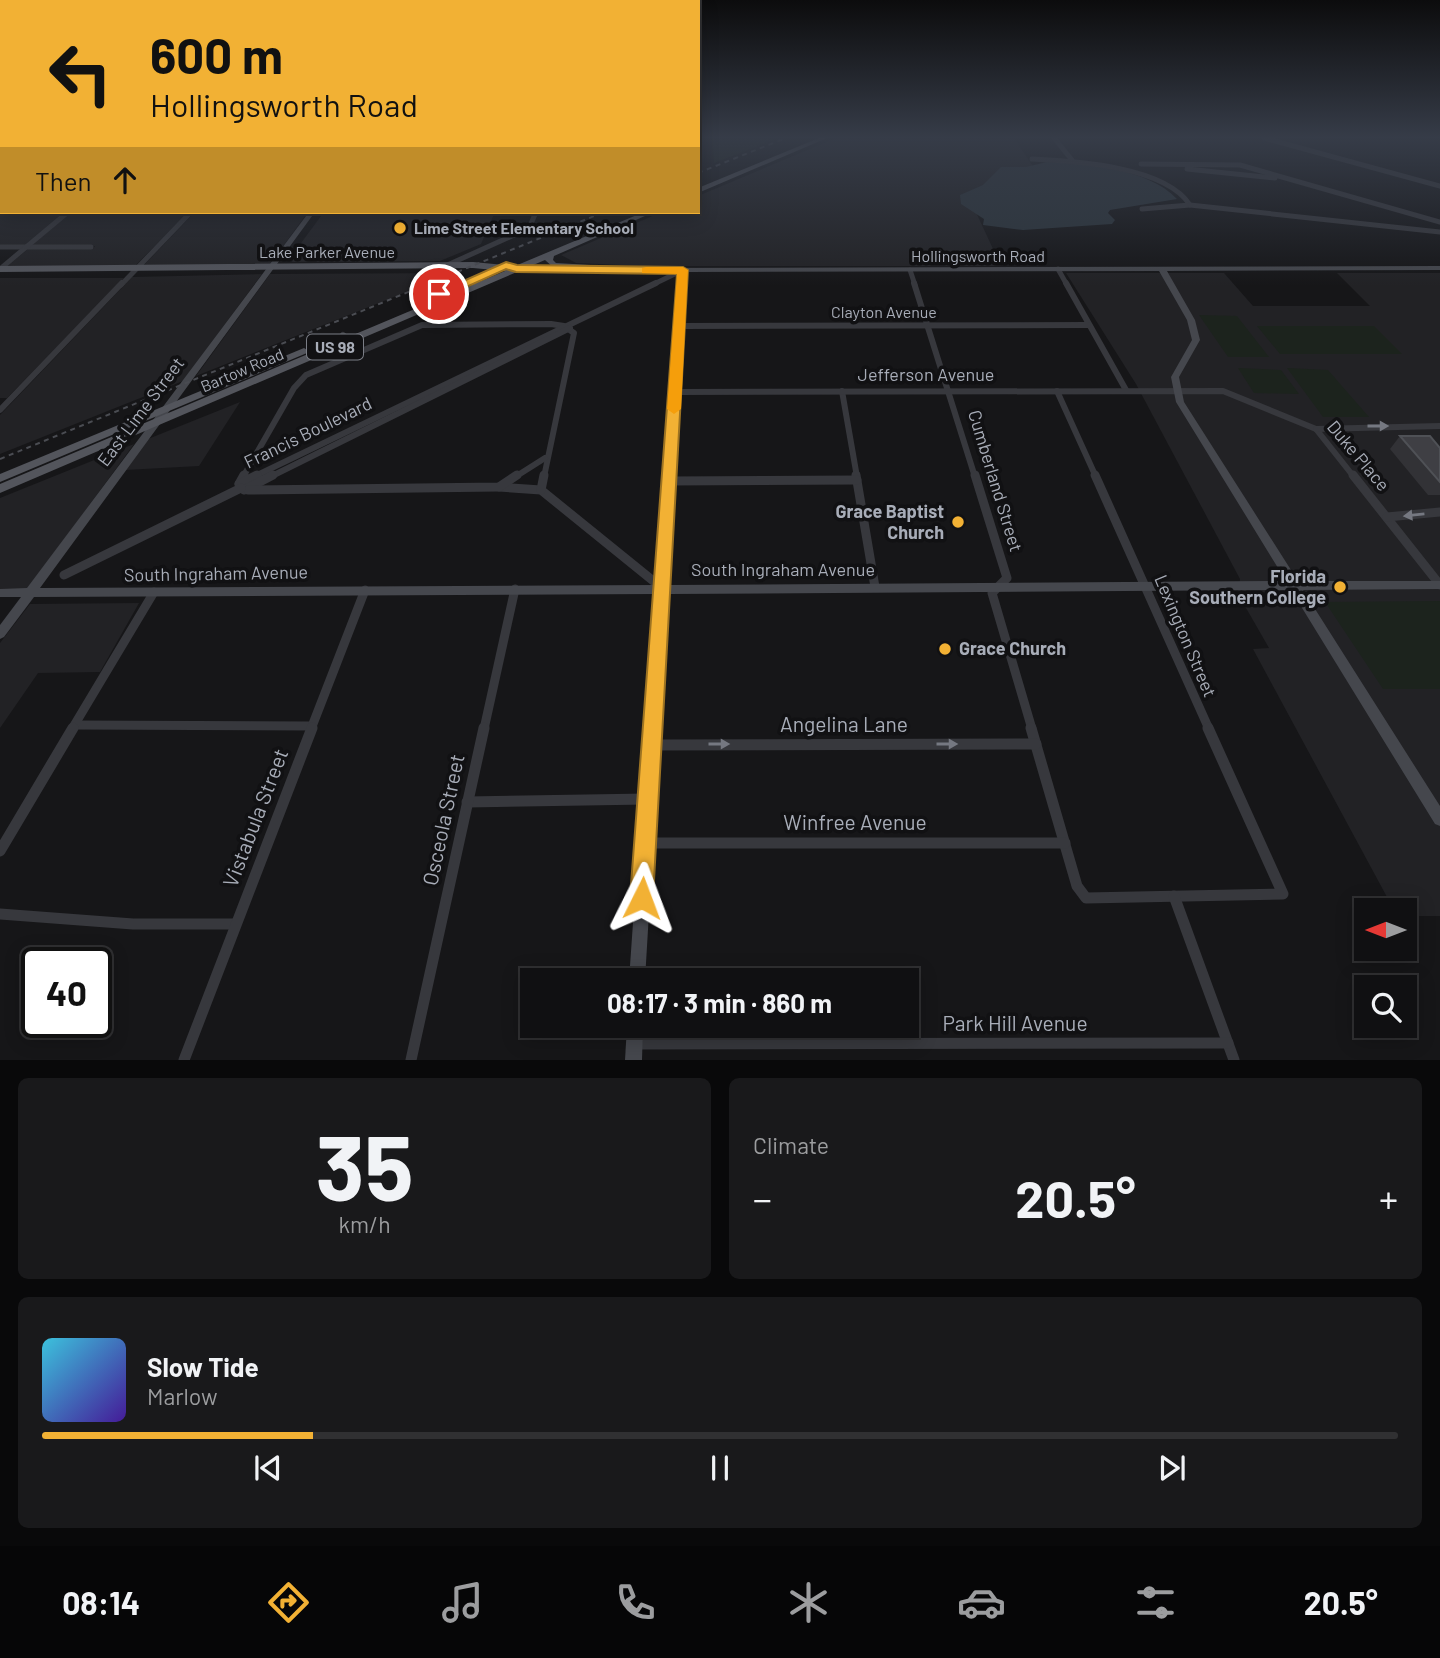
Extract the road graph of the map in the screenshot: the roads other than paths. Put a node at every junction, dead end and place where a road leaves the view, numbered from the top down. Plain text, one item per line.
1 (1167, 187) edge
2 (1321, 187) edge
3 (1190, 205) junction
4 (1142, 209) dead end
5 (66, 214) edge
6 (189, 214) edge
7 (311, 214) edge
8 (535, 214) edge
9 (629, 214) edge
10 (645, 214) edge
11 (1440, 222) edge
12 (1440, 232) edge
13 (0, 247) edge
14 (26, 247) junction
15 (91, 247) dead end
16 (551, 253) junction
17 (446, 265) junction
18 (511, 267) junction
19 (1440, 268) edge
20 (0, 269) edge
21 (270, 269) junction
22 (1162, 269) junction
23 (625, 270) junction
24 (683, 270) junction
25 (910, 270) junction
26 (1058, 270) junction
27 (434, 271) junction
28 (495, 271) junction
29 (133, 272) junction
30 (0, 276) edge
31 (1088, 325) junction
32 (569, 326) junction
33 (681, 326) junction
34 (928, 326) junction
35 (347, 338) junction
36 (361, 351) junction
37 (1126, 390) junction
38 (1178, 390) junction
39 (842, 391) junction
40 (949, 391) junction
41 (1056, 391) junction
42 (675, 392) junction
43 (0, 400) edge
44 (9, 400) junction
45 (165, 409) junction
46 (0, 410) edge
47 (154, 424) junction
48 (1440, 426) edge
49 (1316, 429) junction
50 (545, 458) junction
51 (0, 478) edge
52 (857, 480) junction
53 (669, 481) junction
54 (499, 486) junction
55 (242, 487) junction
56 (0, 489) edge
57 (541, 490) junction
58 (1440, 512) edge
59 (1387, 517) junction
60 (64, 575) dead end
61 (1294, 584) junction
62 (1440, 585) edge
63 (1000, 586) junction
64 (1145, 586) junction
65 (875, 587) junction
66 (662, 588) junction
67 (515, 589) junction
68 (365, 590) junction
69 (154, 592) junction
70 (0, 593) edge
71 (31, 593) junction
72 (0, 634) edge
73 (75, 726) junction
74 (312, 726) junction
75 (1036, 744) junction
76 (651, 745) junction
77 (647, 799) junction
78 (467, 803) junction
79 (1440, 819) edge
80 (645, 843) junction
81 (1065, 843) junction
82 (0, 851) edge
83 (1174, 896) junction
84 (0, 914) edge
85 (235, 924) junction
86 (638, 968) edge
87 (1228, 1043) junction
88 (633, 1051) edge
89 (184, 1059) edge
90 (411, 1059) edge
91 (1234, 1059) edge

1 - 3 street
2 - 11 street
3 - 4 street
3 - 12 street
5 - 14 street
6 - 29 street
7 - 21 street, East Lime Street
8 - 17 street
9 - 18 main road, Bartow Road / US 98
10 - 16 main road, Bartow Road / US 98
13 - 14 street
14 - 15 street
14 - 20 street
16 - 18 main road, Bartow Road / US 98
16 - 23 main road
17 - 18 main road, Lake Parker Avenue
17 - 21 main road, Lake Parker Avenue
17 - 27 street
18 - 23 street, Hollingsworth Road
18 - 28 main road, Lake Parker Avenue
18 - 35 main road, Bartow Road / US 98
19 - 22 street, Hollingsworth Road
20 - 29 main road, Lake Parker Avenue
21 - 27 main road, Lake Parker Avenue
21 - 29 main road, Lake Parker Avenue
21 - 45 street, East Lime Street
22 - 26 street, Hollingsworth Road
22 - 38 street
23 - 24 street, Hollingsworth Road
24 - 25 street, Hollingsworth Road
24 - 32 street, Francis Boulevard
24 - 33 street
25 - 26 street, Hollingsworth Road
25 - 34 street, Cumberland Street
26 - 31 street
27 - 28 main road, Lake Parker Avenue
28 - 35 main road, Bartow Road / US 98
29 - 30 main road, Lake Parker Avenue
29 - 44 street
31 - 34 street, Clayton Avenue
31 - 37 street
32 - 36 street
32 - 50 street
32 - 55 street, Francis Boulevard
33 - 34 street, Clayton Avenue
33 - 42 street
34 - 40 street, Cumberland Street
35 - 36 street
35 - 45 main road, Bartow Road / US 98
35 - 47 main road, Bartow Road / US 98
36 - 55 street
37 - 38 street, Jefferson Avenue
37 - 41 street, Jefferson Avenue
38 - 49 street, Duke Place
38 - 61 street
39 - 40 street, Jefferson Avenue
39 - 42 street, Jefferson Avenue
39 - 52 street
40 - 41 street, Jefferson Avenue
40 - 63 street, Cumberland Street
41 - 64 street, Lexington Street
42 - 53 street
43 - 44 street
44 - 46 street
45 - 47 street, East Lime Street
45 - 51 main road, Bartow Road / US 98
47 - 56 main road, Bartow Road / US 98
47 - 71 street, East Lime Street
49 -> 48 street
49 - 59 street, Duke Place
50 - 54 street
50 - 57 street
52 - 53 street
52 - 65 street
53 - 66 street
54 - 55 street
54 - 57 street
55 - 60 street, Francis Boulevard
57 - 66 street
58 -> 59 street
59 - 62 street, Duke Place
61 - 62 street, South Ingraham Avenue
61 - 64 street, South Ingraham Avenue
61 - 79 street
63 - 64 street, South Ingraham Avenue
63 - 65 street, South Ingraham Avenue
63 - 75 street, Cumberland Street
64 - 83 street, Lexington Street
65 - 66 street, South Ingraham Avenue
66 - 67 street, South Ingraham Avenue
66 - 76 street
67 - 68 street, South Ingraham Avenue
67 - 78 street, Osceola Street
68 - 69 street, South Ingraham Avenue
68 - 74 street, Vistabula Street
69 - 71 street, South Ingraham Avenue
69 - 73 street
70 - 71 street, South Ingraham Avenue
71 - 72 street, East Lime Street
73 - 74 street
73 - 82 street
74 - 85 street, Vistabula Street
76 -> 75 street, Angelina Lane
75 - 81 street, Cumberland Street
76 - 77 street
77 - 78 street
77 - 80 street
78 - 90 street, Osceola Street
80 - 81 street, Winfree Avenue
80 - 86 street
81 - 83 street, Cumberland Street
83 - 87 street
84 - 85 street
85 - 89 street, Vistabula Street
87 - 88 street, Park Hill Avenue
87 - 91 street

